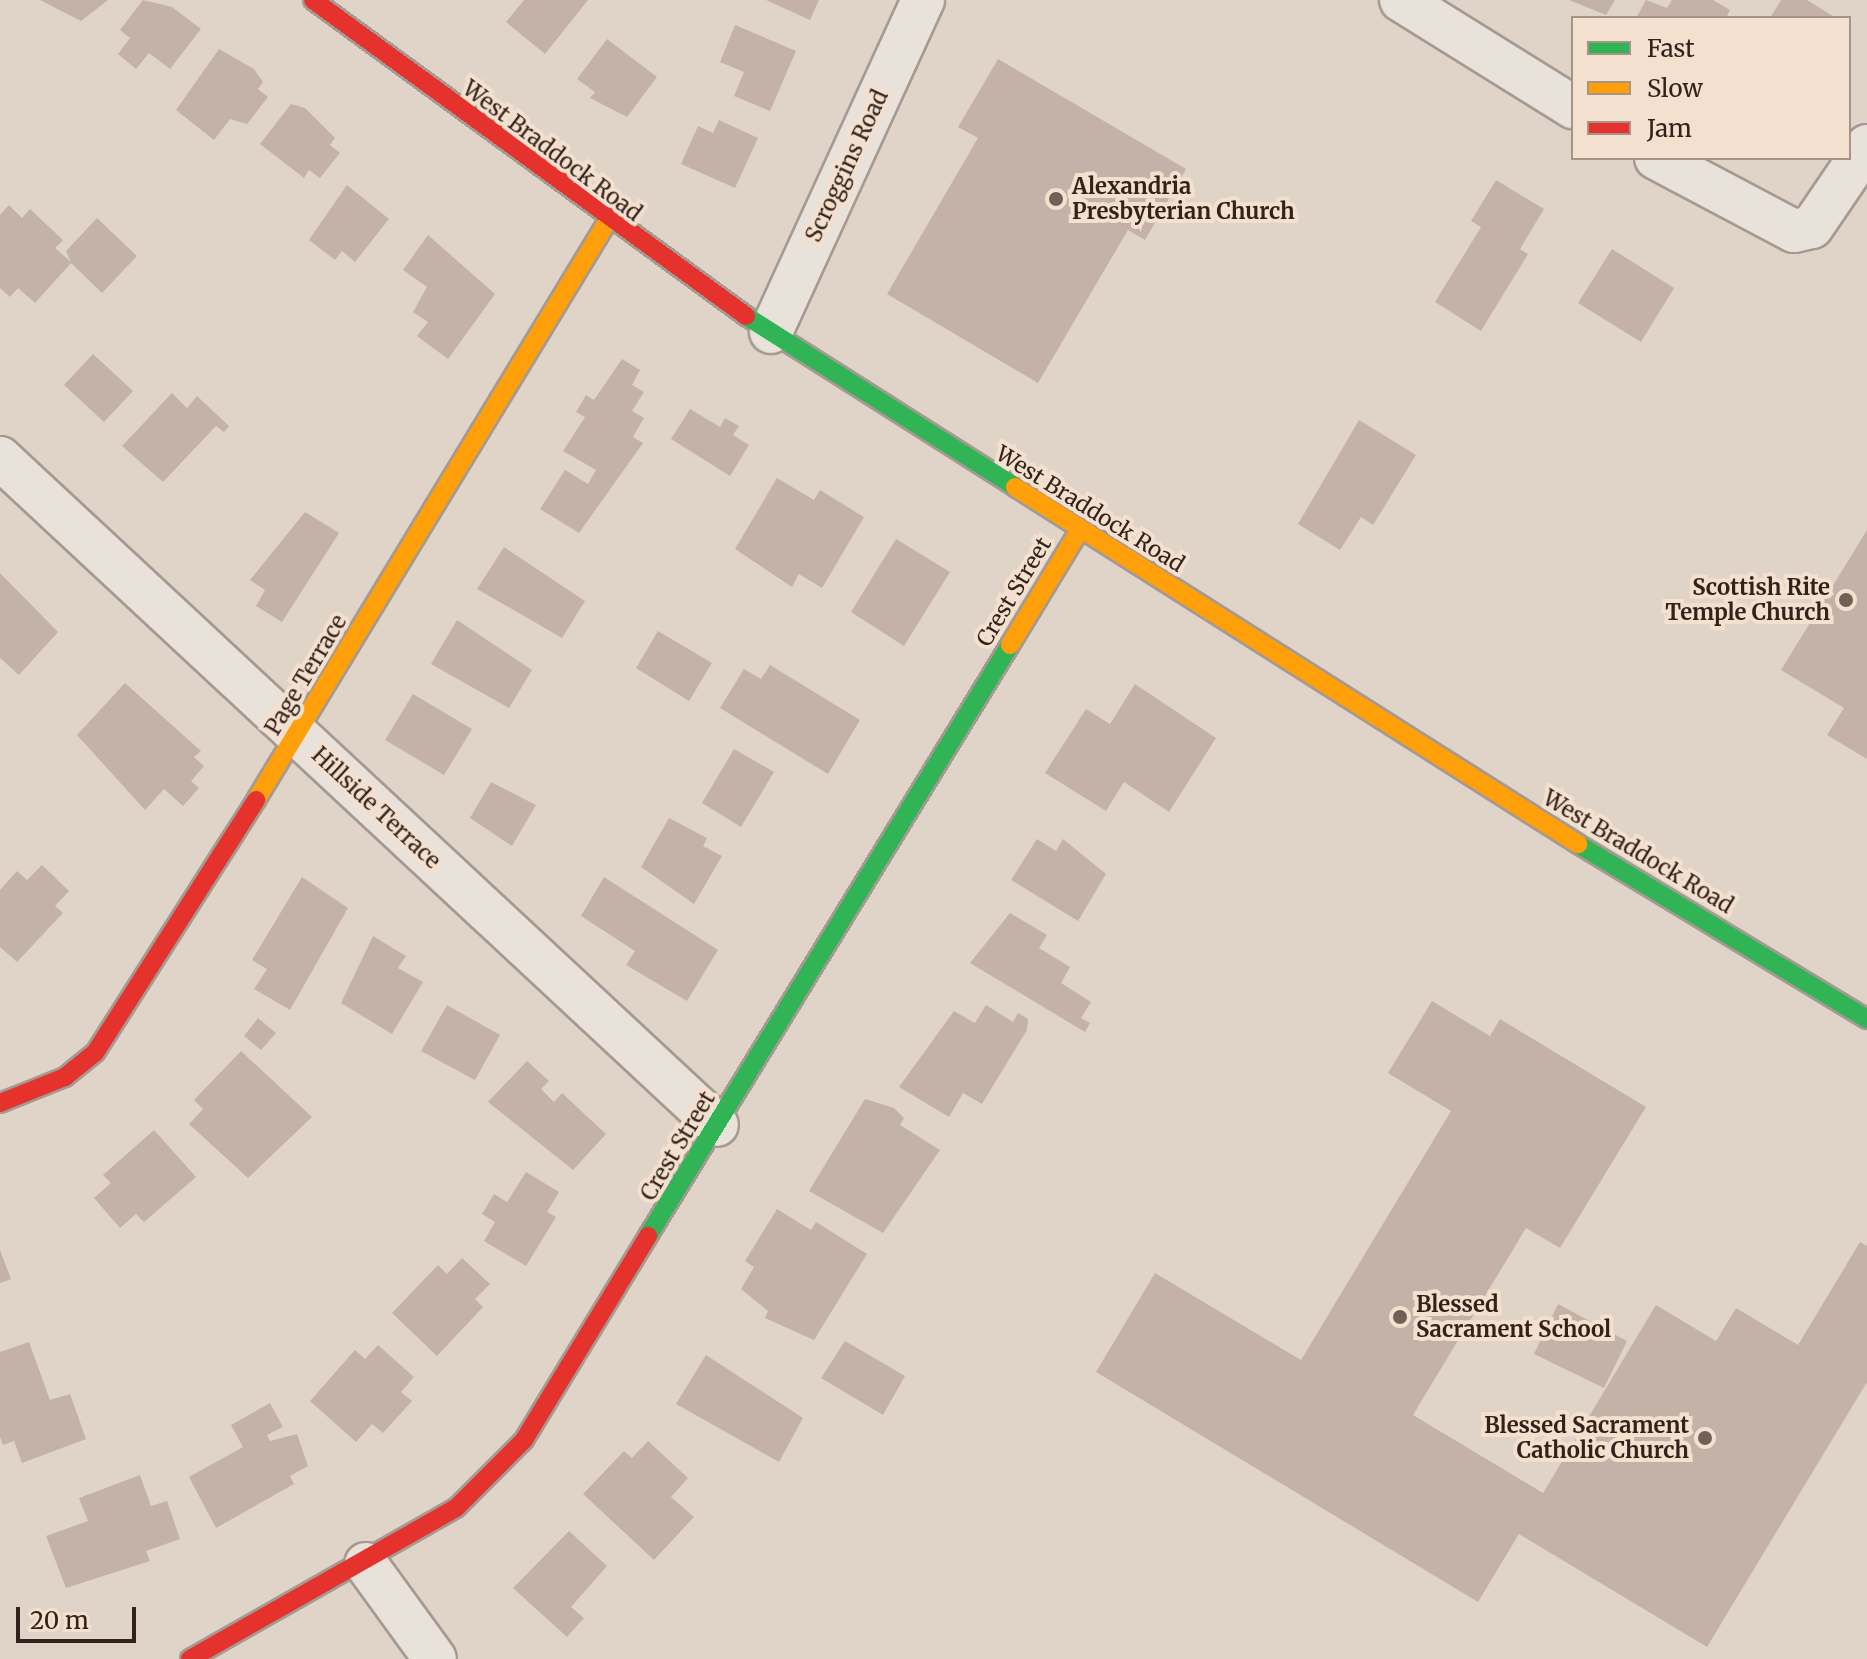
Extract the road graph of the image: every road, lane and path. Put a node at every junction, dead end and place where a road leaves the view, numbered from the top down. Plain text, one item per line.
1 (313, 0) edge
2 (923, 0) edge
3 (1401, 0) edge
4 (1571, 106) edge
5 (1867, 146) edge
6 (1660, 160) edge
7 (606, 224) junction
8 (771, 332) junction
9 (0, 458) edge
10 (1079, 531) junction
11 (297, 735) junction
12 (1867, 1019) edge
13 (0, 1103) edge
14 (717, 1125) junction
15 (366, 1564) junction
16 (190, 1659) edge
17 (435, 1659) edge

1 - 7 street, West Braddock Road
2 - 8 street, Scroggins Road
3 - 4 street
5 - 6 street
7 - 8 street, West Braddock Road
7 - 11 street, Page Terrace
8 - 10 street, West Braddock Road
9 - 11 street, Hillside Terrace
10 - 12 street, West Braddock Road
10 - 14 street, Crest Street
11 - 13 street, Page Terrace
11 - 14 street, Hillside Terrace
14 - 15 street, Crest Street
15 - 16 street, Crest Street
15 - 17 street

